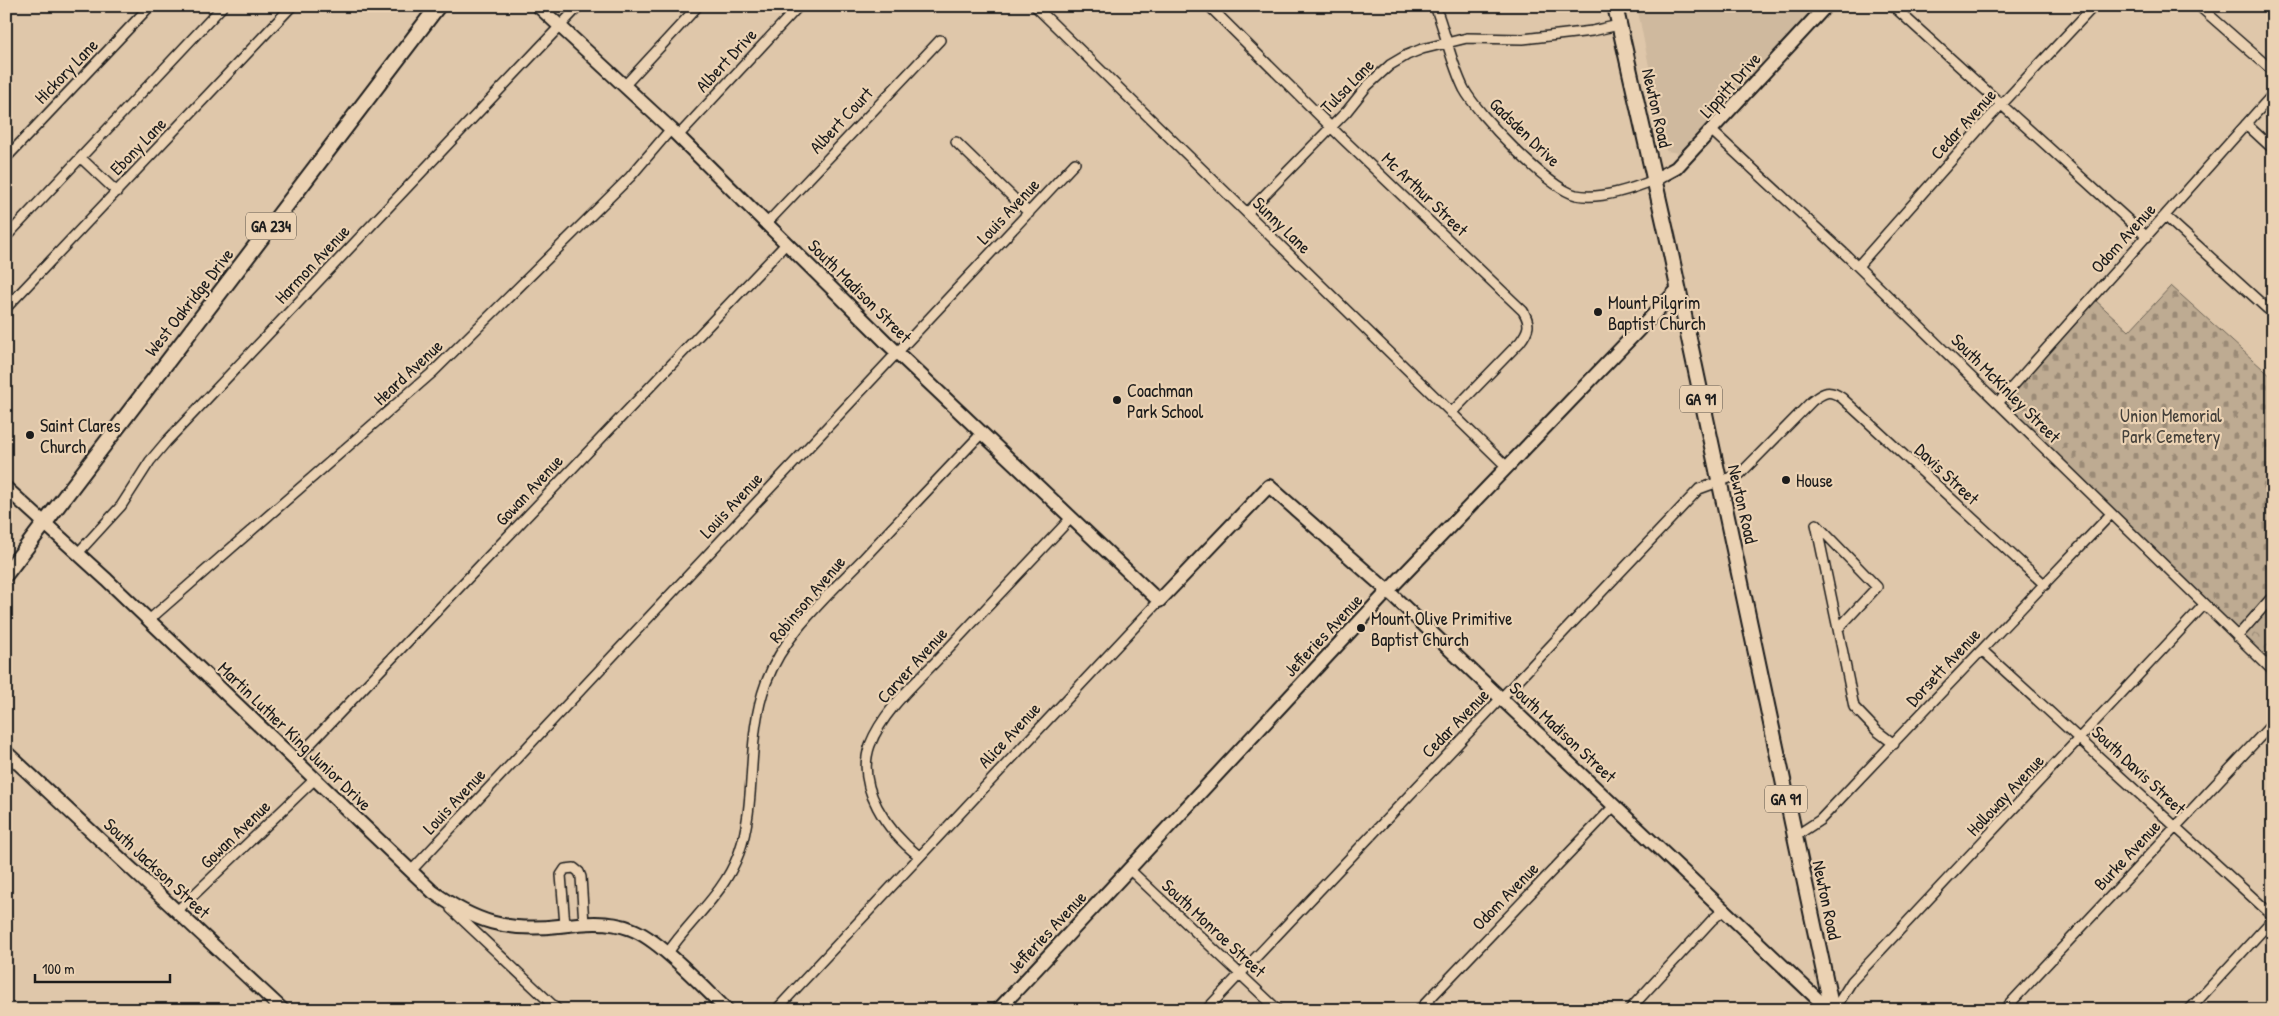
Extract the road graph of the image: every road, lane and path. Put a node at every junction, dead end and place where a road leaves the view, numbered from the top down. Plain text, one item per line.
1 (150, 6) edge
2 (224, 6) edge
3 (292, 6) edge
4 (438, 6) edge
5 (538, 6) edge
6 (579, 6) edge
7 (698, 6) edge
8 (799, 6) edge
9 (1035, 6) edge
10 (1209, 6) edge
11 (1435, 6) edge
12 (1615, 6) edge
13 (1826, 6) edge
14 (1894, 6) edge
15 (2094, 6) edge
16 (2199, 6) edge
17 (1619, 25) junction
18 (558, 26) junction
19 (940, 40) dead end
20 (1448, 42) junction
21 (2273, 71) edge
22 (625, 85) junction
23 (2273, 94) edge
24 (2001, 106) junction
25 (2246, 124) junction
26 (1331, 126) junction
27 (1712, 131) junction
28 (674, 132) junction
29 (956, 142) dead end
30 (2273, 149) edge
31 (6, 158) edge
32 (81, 158) junction
33 (1075, 163) dead end
34 (1654, 180) junction
35 (117, 192) junction
36 (1029, 213) junction
37 (1247, 213) junction
38 (2165, 216) junction
39 (767, 224) junction
40 (6, 237) edge
41 (2147, 237) junction
42 (786, 244) junction
43 (1858, 266) junction
44 (1678, 289) junction
45 (6, 308) edge
46 (2273, 314) edge
47 (897, 352) junction
48 (1825, 391) joint
49 (1998, 403) junction
50 (1451, 413) junction
51 (982, 433) junction
52 (1507, 467) junction
53 (1720, 482) junction
54 (1269, 486) joint
55 (6, 488) edge
56 (2111, 514) junction
57 (1071, 518) junction
58 (45, 523) junction
59 (78, 553) junction
60 (6, 574) edge
61 (2045, 585) junction
62 (1388, 591) junction
63 (2273, 596) edge
64 (1159, 601) junction
65 (2204, 605) junction
66 (149, 620) junction
67 (1838, 629) junction
68 (2237, 637) junction
69 (1982, 650) junction
70 (2273, 671) edge
71 (1501, 698) junction
72 (2273, 723) edge
73 (2080, 738) junction
74 (1894, 744) junction
75 (6, 752) edge
76 (295, 760) junction
77 (315, 779) junction
78 (1615, 805) junction
79 (2176, 826) junction
80 (1794, 837) junction
81 (919, 856) junction
82 (1128, 869) junction
83 (411, 871) junction
84 (433, 892) junction
85 (1725, 909) junction
86 (177, 911) junction
87 (2273, 918) edge
88 (584, 924) junction
89 (565, 925) junction
90 (667, 954) junction
91 (1240, 974) junction
92 (283, 1010) edge
93 (558, 1010) edge
94 (727, 1010) edge
95 (776, 1010) edge
96 (998, 1010) edge
97 (1206, 1010) edge
98 (1278, 1010) edge
99 (1419, 1010) edge
100 (1629, 1010) edge
101 (1832, 1010) edge
102 (2004, 1010) edge
103 (2189, 1010) edge

1 - 31 street, Hickory Lane
2 - 32 street
3 - 35 street, Ebony Lane
4 - 58 main road, West Oakridge Drive / GA 234
5 - 18 street, South Madison Street
6 - 18 street, Harmon Avenue
7 - 22 street
8 - 28 street, Albert Drive
9 - 37 street, Sunny Lane
10 - 26 street, Mc Arthur Street
11 - 20 street, Gadsden Drive
12 - 17 main road, Newton Road / GA 91
13 - 27 street, Lippitt Drive
14 - 24 street
15 - 24 street, Cedar Avenue
16 - 21 street
17 - 20 street, Tulsa Lane
17 - 34 main road, Newton Road / GA 91
18 - 22 street, South Madison Street
18 - 59 street, Harmon Avenue
19 - 39 street, Albert Court
20 - 26 street, Tulsa Lane
20 - 34 street, Gadsden Drive
22 - 28 street, South Madison Street
23 - 25 street, Odom Avenue
24 - 41 street
24 - 43 street, Cedar Avenue
25 - 30 street
25 - 38 street, Odom Avenue
26 - 37 street, Tulsa Lane
26 - 50 street, Mc Arthur Street
27 - 34 street, Lippitt Drive
27 - 43 street, South McKinley Street
28 - 39 street, South Madison Street
28 - 66 street, Heard Avenue
29 - 36 street
32 - 35 street
32 - 40 street
33 - 36 street, Louis Avenue
34 - 44 main road, Newton Road / GA 91
35 - 45 street, Ebony Lane
36 - 47 street, Louis Avenue
37 - 50 street, Sunny Lane
38 - 41 street, Odom Avenue
38 - 46 street
39 - 42 street, South Madison Street
41 - 49 street, Odom Avenue
42 - 47 street, South Madison Street
42 - 76 street, Gowan Avenue
43 - 49 street, South McKinley Street
44 - 52 street, Jefferies Avenue
44 - 53 main road, Newton Road / GA 91
47 - 51 street, South Madison Street
47 - 83 street, Louis Avenue
48 - 53 street, Cedar Avenue
48 - 61 street, Davis Street
49 - 56 street, South McKinley Street
50 - 52 street, Sunny Lane
51 - 57 street, South Madison Street
51 - 90 street, Robinson Avenue
52 - 62 street, Jefferies Avenue
53 - 71 street, Cedar Avenue
53 - 80 main road, Newton Road / GA 91
54 - 62 street, South Madison Street
54 - 64 street, Alice Avenue
55 - 58 street, Martin Luther King Junior Drive
56 - 61 street, Dorsett Avenue
56 - 65 street, South McKinley Street
57 - 64 street, South Madison Street
57 - 81 street, Carver Avenue
58 - 59 street, Martin Luther King Junior Drive
58 - 60 main road, West Oakridge Drive / GA 234
59 - 66 street, Martin Luther King Junior Drive
61 - 69 street, Dorsett Avenue
62 - 71 street, South Madison Street
62 - 82 street, Jefferies Avenue
63 - 68 street
64 - 81 street, Alice Avenue
65 - 68 street, South McKinley Street
65 - 73 street, Holloway Avenue
66 - 76 street, Martin Luther King Junior Drive
67 - 67 street
67 - 74 street
68 - 70 street, South McKinley Street
69 - 73 street, South Davis Street
69 - 74 street, Dorsett Avenue
71 - 78 street, South Madison Street
71 - 91 street, Cedar Avenue
72 - 79 street, Burke Avenue
73 - 79 street, South Davis Street
73 - 101 street, Holloway Avenue
74 - 80 street, Dorsett Avenue
75 - 86 street, South Jackson Street
76 - 77 street, Martin Luther King Junior Drive
77 - 83 street, Martin Luther King Junior Drive
77 - 86 street, Gowan Avenue
78 - 85 street, South Madison Street
78 - 99 street, Odom Avenue
79 - 87 street, South Davis Street
79 - 102 street, Burke Avenue
80 - 101 main road, Newton Road / GA 91
81 - 95 street, Alice Avenue
82 - 91 street, South Monroe Street
82 - 96 street, Jefferies Avenue
83 - 84 street, Martin Luther King Junior Drive
84 - 89 street
84 - 93 street, Martin Luther King Junior Drive
85 - 100 street
85 - 101 street, South Madison Street
86 - 92 street, South Jackson Street
87 - 103 street
88 - 89 street
88 - 89 street
88 - 90 street
90 - 94 street
91 - 97 street, Cedar Avenue
91 - 98 street, South Monroe Street

